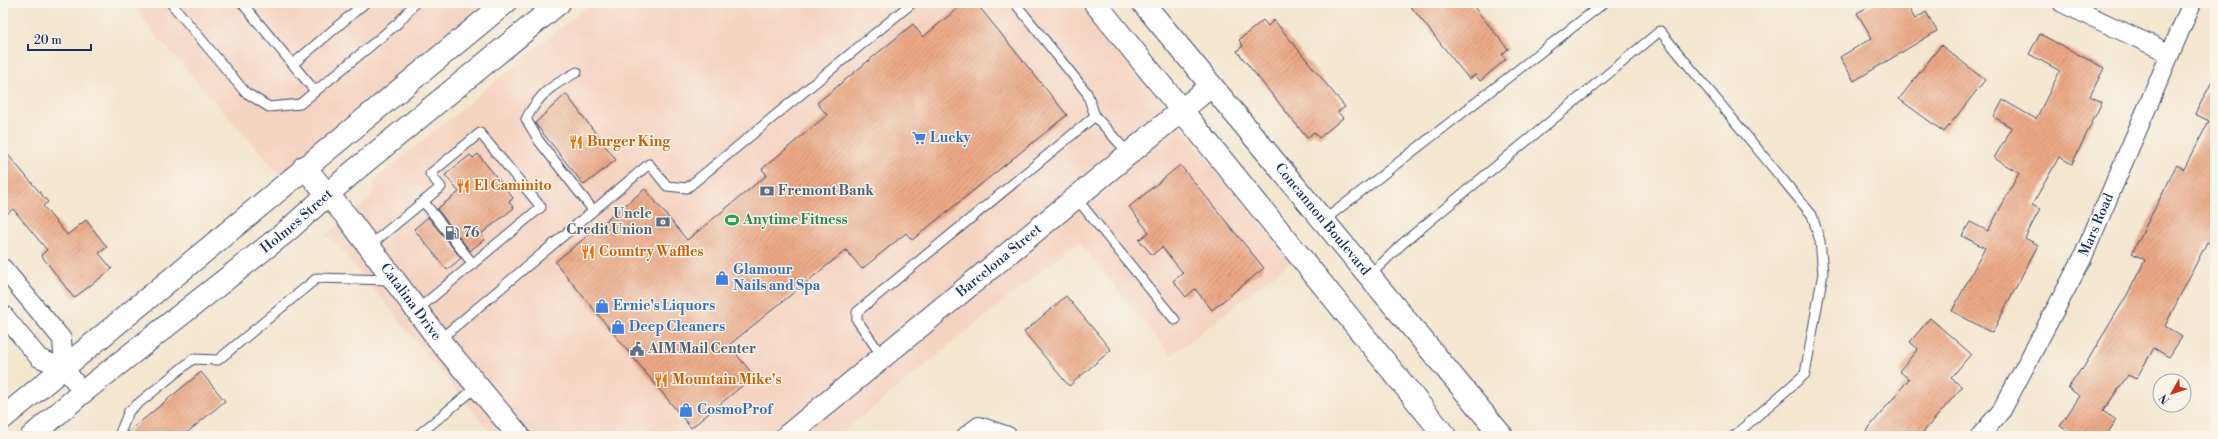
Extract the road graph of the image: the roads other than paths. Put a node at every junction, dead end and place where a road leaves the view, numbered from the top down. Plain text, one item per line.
1 (170, 3) edge
2 (242, 3) edge
3 (365, 3) edge
4 (415, 3) edge
5 (504, 3) edge
6 (559, 3) edge
7 (912, 3) edge
8 (1014, 3) edge
9 (1095, 3) edge
10 (1143, 3) edge
11 (1604, 3) edge
12 (2062, 3) edge
13 (2192, 3) edge
14 (2169, 53) junction
15 (293, 64) junction
16 (577, 72) dead end
17 (1211, 86) junction
18 (315, 91) junction
19 (1181, 109) junction
20 (1095, 116) junction
21 (1128, 153) junction
22 (304, 167) junction
23 (328, 194) junction
24 (1075, 197) junction
25 (423, 201) junction
26 (593, 210) junction
27 (1323, 221) junction
28 (369, 246) junction
29 (473, 264) junction
30 (3, 268) edge
31 (1369, 276) junction
32 (394, 280) junction
33 (417, 310) junction
34 (3, 314) edge
35 (1175, 320) dead end
36 (439, 340) junction
37 (882, 356) junction
38 (64, 368) junction
39 (478, 386) junction
40 (83, 392) junction
41 (3, 418) edge
42 (32, 436) edge
43 (123, 436) edge
44 (417, 436) edge
45 (519, 436) edge
46 (787, 436) edge
47 (966, 436) edge
48 (1008, 436) edge
49 (1445, 436) edge
50 (1502, 436) edge
51 (1734, 436) edge
52 (1980, 436) edge

1 - 18 lane
2 - 15 lane
3 - 15 lane
4 - 18 lane
5 - 22 main road
6 - 23 main road, Holmes Street
7 - 26 lane
8 - 20 lane
9 - 19 main road
10 - 17 main road, Concannon Boulevard
11 - 27 lane
12 - 14 street
13 - 14 street, Mars Road
14 - 52 street, Mars Road
15 - 18 lane
16 - 26 lane
17 - 19 main road, Barcelona Street
17 - 27 main road, Concannon Boulevard
19 - 21 main road, Barcelona Street
19 - 49 main road
20 - 21 lane
20 - 37 lane
21 - 24 main road, Barcelona Street
22 - 23 main road, Catalina Drive
22 - 38 main road
23 - 28 main road, Catalina Drive
23 - 40 main road, Holmes Street
24 - 35 lane
24 - 37 main road, Barcelona Street
25 - 28 lane
25 - 29 lane
25 - 29 lane
26 - 36 lane
27 - 31 main road, Concannon Boulevard
28 - 32 main road, Catalina Drive
29 - 33 lane
30 - 38 street
31 - 50 main road, Concannon Boulevard
31 - 51 lane
32 - 33 main road, Catalina Drive
32 - 43 lane
33 - 36 main road, Catalina Drive
34 - 38 street
36 - 39 main road, Catalina Drive
37 - 46 main road, Barcelona Street
38 - 40 street
38 - 41 main road
39 - 44 lane
39 - 45 main road, Catalina Drive
40 - 42 main road, Holmes Street
47 - 48 street

